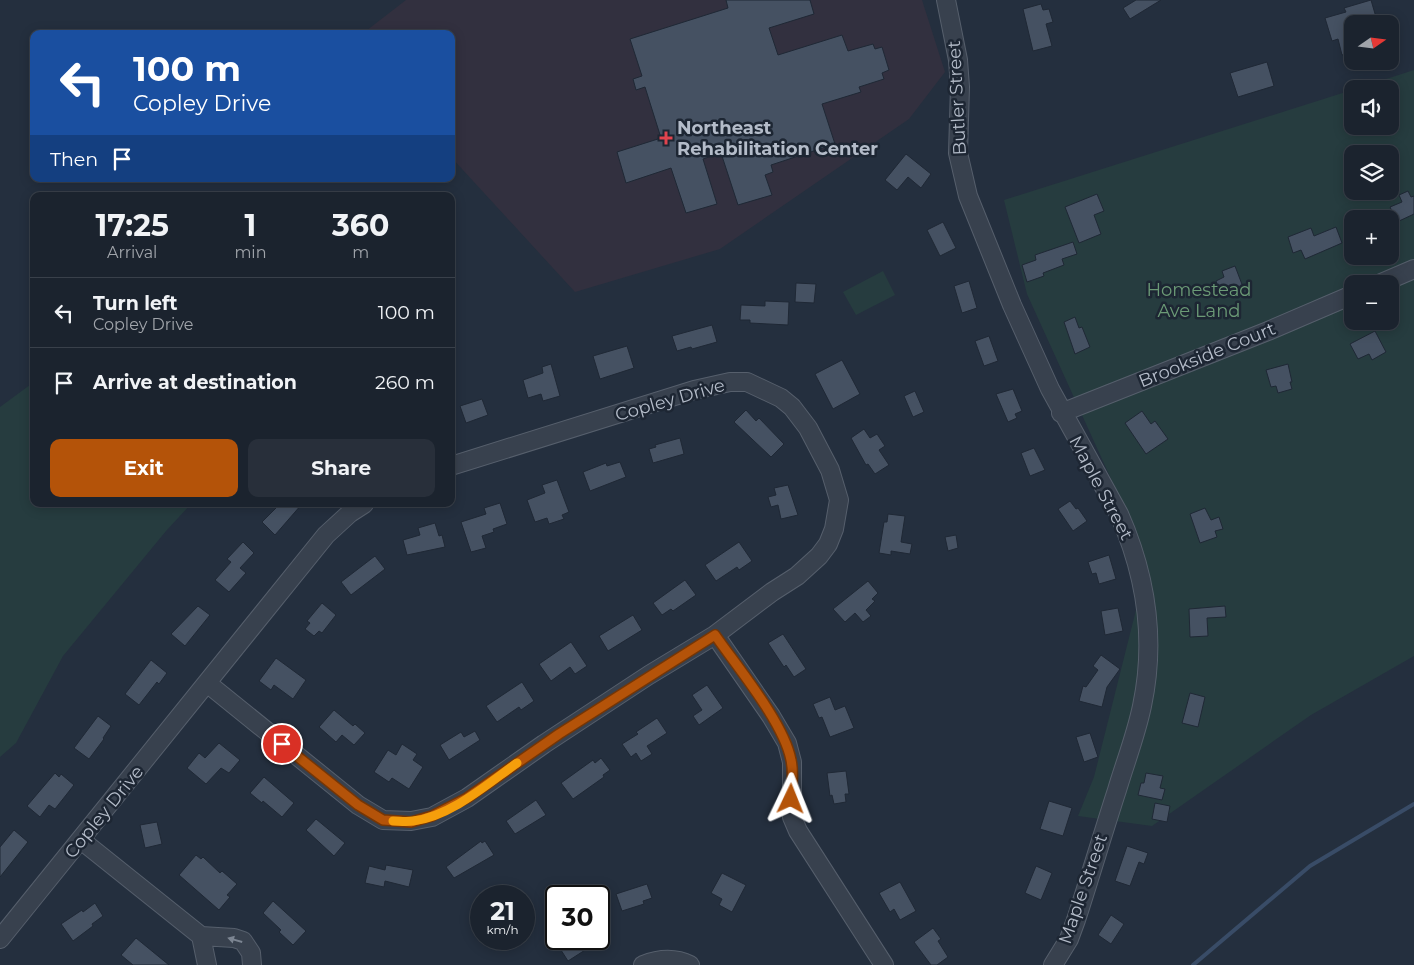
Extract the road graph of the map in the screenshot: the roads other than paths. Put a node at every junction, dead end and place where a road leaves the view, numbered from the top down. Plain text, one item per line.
1 (946, 0) edge
2 (968, 196) joint
3 (1414, 269) edge
4 (1399, 275) edge
5 (1344, 298) edge
6 (1062, 413) junction
7 (455, 465) edge
8 (359, 507) edge
9 (715, 635) junction
10 (207, 683) junction
11 (81, 840) junction
12 (201, 936) junction
13 (0, 939) edge
14 (207, 965) edge
15 (252, 965) edge
16 (643, 965) edge
17 (690, 965) edge
18 (884, 965) edge
19 (1053, 965) edge

1 - 2 street, Butler Street
2 - 6 street, Maple Street
3 - 4 street
5 - 6 street, Brookside Court
6 - 19 street, Maple Street
7 - 9 street, Copley Drive
8 - 10 street, Copley Drive
9 - 10 street, Copley Drive
9 - 18 street
10 - 11 street, Copley Drive
11 - 12 street
11 - 13 street, Copley Drive
12 - 14 street
15 -> 12 street
16 - 17 street

